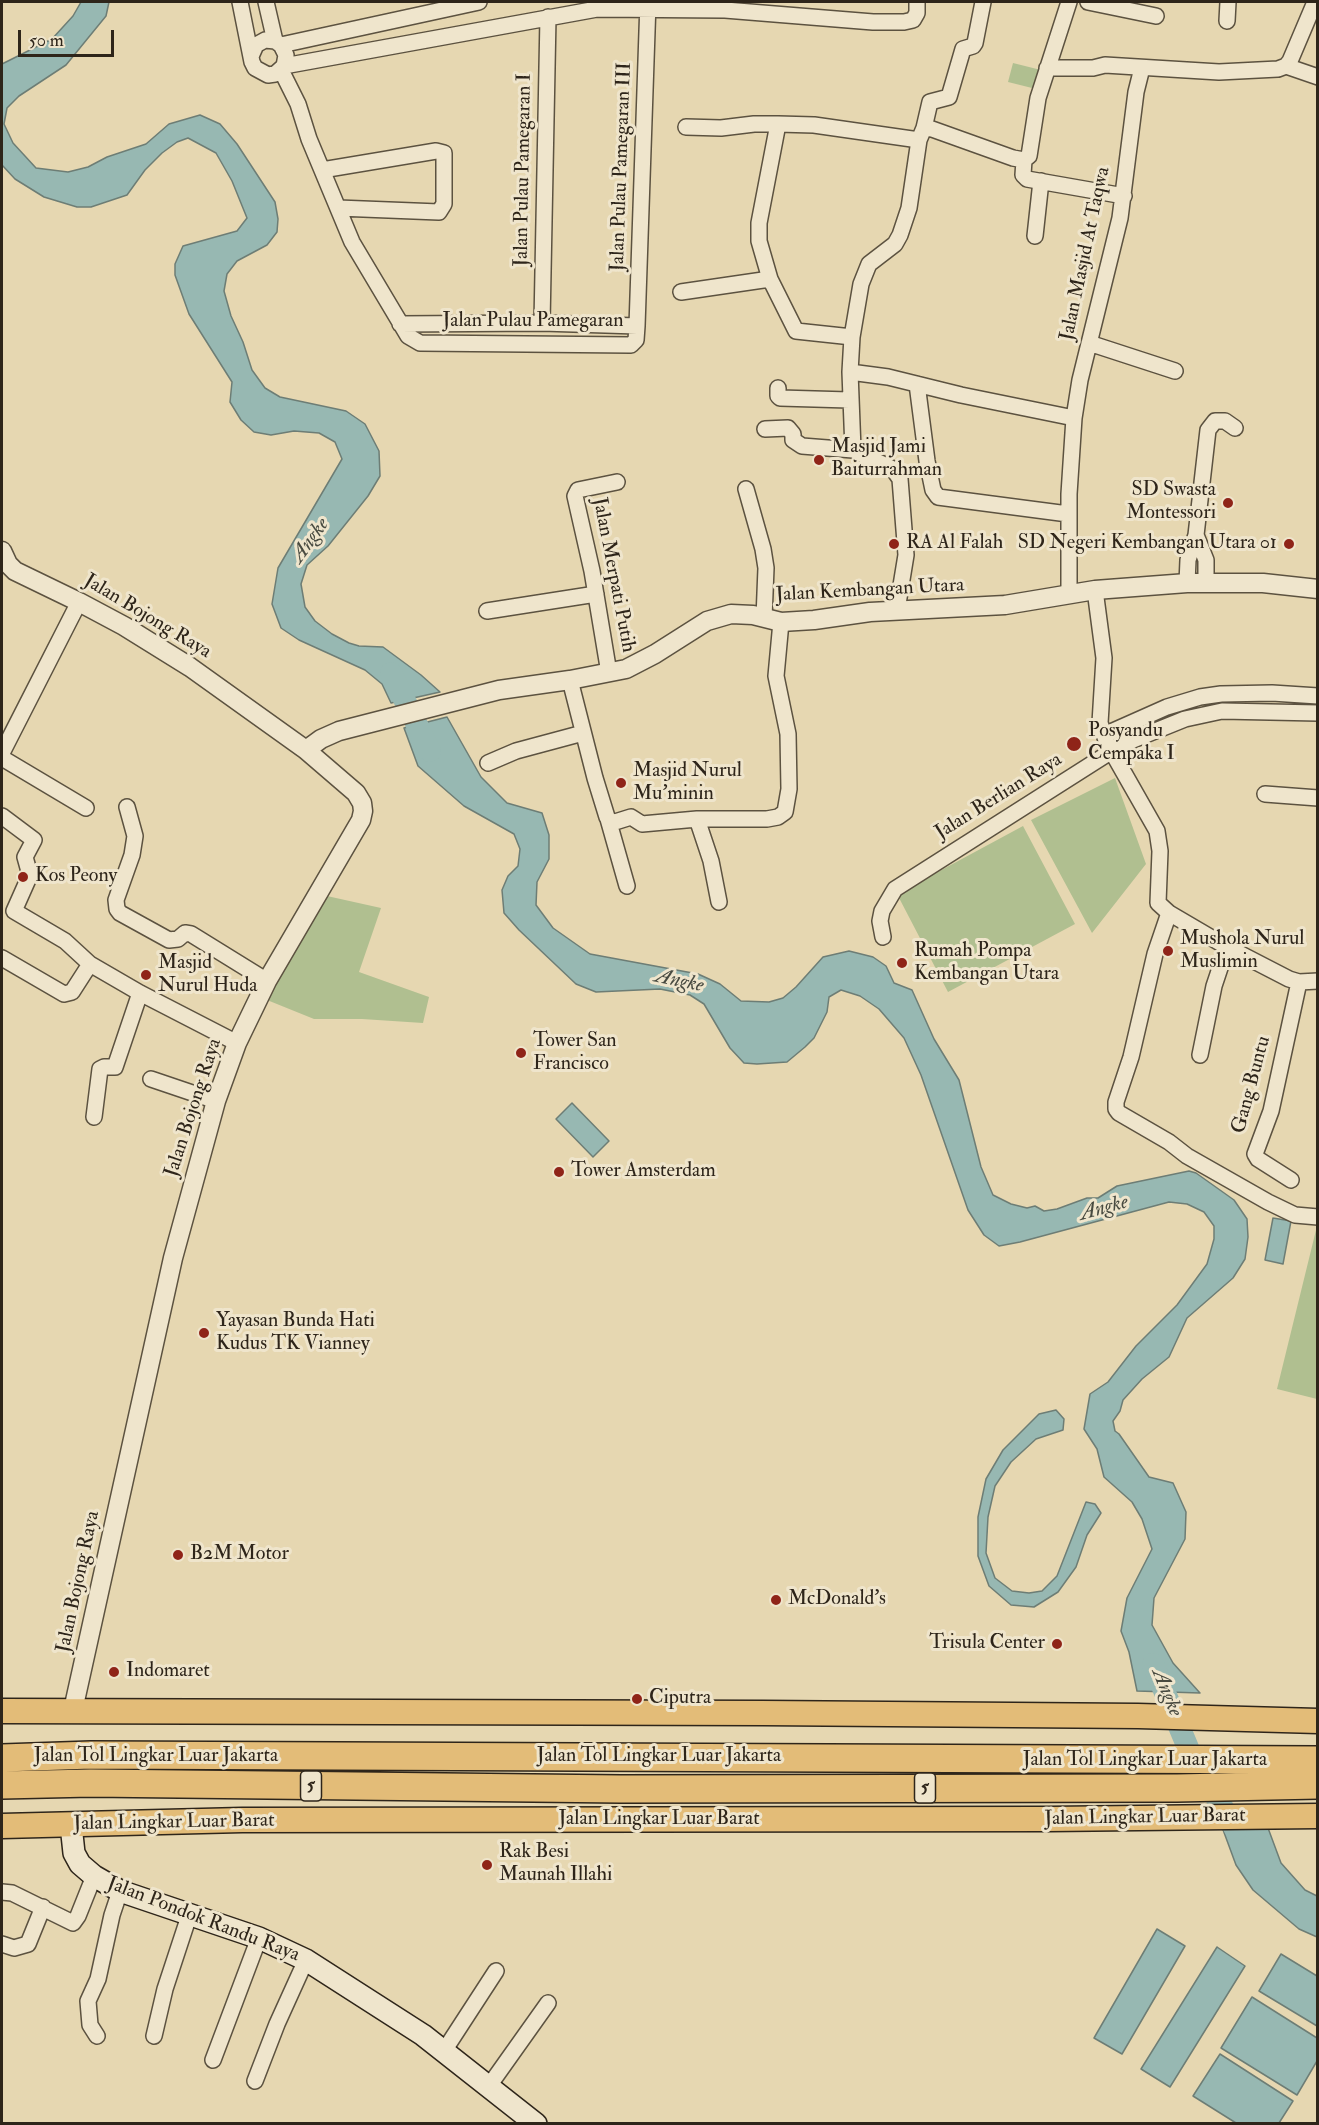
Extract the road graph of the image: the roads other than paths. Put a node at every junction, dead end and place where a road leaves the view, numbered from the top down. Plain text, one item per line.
1 (240, 2) edge
2 (266, 2) edge
3 (475, 2) edge
4 (917, 2) edge
5 (982, 2) edge
6 (1069, 2) edge
7 (1089, 2) edge
8 (1228, 2) edge
9 (1315, 2) edge
10 (648, 6) edge
11 (1156, 16) dead end
12 (548, 17) junction
13 (1227, 21) dead end
14 (278, 43) junction
15 (252, 54) junction
16 (1286, 66) junction
17 (283, 68) junction
18 (1047, 68) junction
19 (1142, 68) junction
20 (1317, 77) edge
21 (778, 124) junction
22 (686, 127) dead end
23 (921, 134) junction
24 (1024, 160) junction
25 (322, 170) junction
26 (1041, 181) junction
27 (1124, 196) junction
28 (338, 208) junction
29 (1035, 236) dead end
30 (770, 279) junction
31 (681, 292) dead end
32 (542, 323) junction
33 (400, 324) junction
34 (637, 326) junction
35 (852, 337) junction
36 (1089, 342) junction
37 (1175, 370) dead end
38 (850, 372) junction
39 (917, 384) junction
40 (778, 388) dead end
41 (849, 400) junction
42 (1074, 418) junction
43 (1235, 428) dead end
44 (765, 429) dead end
45 (853, 450) junction
46 (617, 482) dead end
47 (746, 489) dead end
48 (1068, 514) junction
49 (4, 562) edge
50 (1197, 583) junction
51 (1317, 589) edge
52 (1095, 590) junction
53 (596, 594) junction
54 (1069, 594) junction
55 (79, 602) junction
56 (897, 610) junction
57 (487, 612) dead end
58 (773, 620) junction
59 (609, 673) junction
60 (570, 680) junction
61 (1221, 694) junction
62 (1317, 696) edge
63 (1222, 711) junction
64 (1317, 713) edge
65 (583, 733) junction
66 (1104, 735) junction
67 (306, 750) junction
68 (1112, 751) junction
69 (2, 753) edge
70 (2, 758) edge
71 (488, 763) dead end
72 (1265, 794) dead end
73 (1317, 798) edge
74 (127, 807) dead end
75 (86, 808) dead end
76 (2, 816) edge
77 (608, 819) junction
78 (697, 819) junction
79 (627, 886) dead end
80 (719, 902) dead end
81 (1165, 910) junction
82 (883, 937) dead end
83 (1227, 947) junction
84 (2, 958) edge
85 (90, 964) junction
86 (267, 981) junction
87 (1317, 981) edge
88 (1299, 982) junction
89 (140, 993) junction
90 (237, 1043) junction
91 (1200, 1055) dead end
92 (151, 1078) dead end
93 (216, 1101) junction
94 (94, 1117) dead end
95 (1291, 1180) dead end
96 (1317, 1217) edge
97 (73, 1710) junction
98 (2, 1711) edge
99 (1317, 1721) edge
100 (2, 1758) edge
101 (1317, 1760) edge
102 (2, 1785) edge
103 (1317, 1785) edge
104 (1317, 1816) edge
105 (71, 1825) junction
106 (2, 1826) edge
107 (94, 1876) junction
108 (120, 1891) junction
109 (2, 1892) edge
110 (43, 1907) junction
111 (189, 1916) junction
112 (259, 1938) junction
113 (2, 1944) edge
114 (306, 1960) junction
115 (496, 1971) dead end
116 (548, 2003) dead end
117 (97, 2036) dead end
118 (154, 2036) dead end
119 (444, 2051) junction
120 (213, 2060) dead end
121 (255, 2081) dead end
122 (489, 2086) junction
123 (536, 2124) edge

1 - 15 street
2 - 14 street
3 - 14 street
4 - 10 street
5 - 23 street
6 - 18 street
7 - 11 street
8 - 13 street
9 - 16 street
10 - 12 street
10 - 34 street, Jalan Pulau Pamegaran III
12 - 17 street
12 - 32 street, Jalan Pulau Pamegaran I
14 - 15 street
14 - 17 street
15 - 17 street
16 - 19 street
16 - 20 street
17 - 25 street, Jalan Pulau Pamegaran
18 - 19 street
18 - 24 street
19 - 27 street, Jalan Masjid At Taqwa
21 - 22 street
21 - 23 street
21 - 30 street
23 - 24 street
23 - 35 street
24 - 26 street
25 - 28 street, Jalan Pulau Pamegaran
25 - 28 street
26 - 27 street
26 - 29 street
27 - 36 street, Jalan Masjid At Taqwa
28 - 33 street, Jalan Pulau Pamegaran
30 - 31 street
30 - 35 street
32 - 33 street, Jalan Pulau Pamegaran
32 - 34 street, Jalan Pulau Pamegaran
33 - 34 street, Jalan Pulau Pamegaran
35 - 38 street
36 - 37 street
36 - 42 street, Jalan Masjid At Taqwa
38 - 39 street
38 - 41 street
39 - 42 street
39 - 48 street
40 - 41 street
41 - 45 street
42 - 48 street, Jalan Masjid At Taqwa
43 - 50 street
44 - 45 street
45 - 56 street
46 - 53 street, Jalan Merpati Putih
47 - 58 street
48 - 54 street, Jalan Masjid At Taqwa
49 - 55 street, Jalan Bojong Raya
50 - 51 street, Jalan Kembangan Utara
50 - 52 street, Jalan Kembangan Utara
52 - 54 street, Jalan Kembangan Utara
52 - 66 street
53 - 57 street
53 - 59 street, Jalan Merpati Putih
54 - 56 street, Jalan Kembangan Utara
55 - 67 street, Jalan Bojong Raya
55 - 69 street
56 - 58 street, Jalan Kembangan Utara
58 - 59 street, Jalan Kembangan Utara
58 - 78 street
59 - 60 street, Jalan Kembangan Utara
60 - 65 street
60 - 67 street, Jalan Kembangan Utara
61 - 62 street
61 - 63 street
61 - 66 street
63 - 64 street, Jalan Berlian Raya
63 - 68 street, Jalan Berlian Raya
65 - 71 street
65 - 77 street
66 - 68 street
67 - 86 street, Jalan Bojong Raya
68 - 81 street
68 - 82 street, Jalan Berlian Raya
70 - 75 street
72 - 73 street
74 - 86 street
76 - 85 street
77 - 78 street
77 - 79 street
78 - 80 street
81 - 83 street
81 - 96 street
83 - 88 street
83 - 91 street
84 - 85 street
85 - 89 street
86 - 90 street, Jalan Bojong Raya
87 - 88 street
88 - 95 street, Gang Buntu
89 - 90 street
89 - 94 street
90 - 93 street, Jalan Bojong Raya
92 - 93 street
93 - 97 street, Jalan Bojong Raya
97 - 98 main road
97 - 99 main road
100 - 101 highway, Jalan Tol Lingkar Luar Jakarta / 5
102 - 103 highway, Jalan Tol Lingkar Luar Jakarta / 5
104 - 105 main road, Jalan Lingkar Luar Barat
105 - 106 main road, Jalan Lingkar Luar Barat
105 - 107 main road, Jalan Pondok Randu Raya
107 - 108 main road, Jalan Pondok Randu Raya
107 - 110 street
108 - 111 main road, Jalan Pondok Randu Raya
108 - 117 street
109 - 110 street
110 - 113 street
111 - 112 main road, Jalan Pondok Randu Raya
111 - 118 street
112 - 114 main road, Jalan Pondok Randu Raya
112 - 120 street
114 - 119 main road, Jalan Pondok Randu Raya
114 - 121 street
115 - 119 street
116 - 122 street
119 - 122 main road, Jalan Pondok Randu Raya
122 - 123 main road, Jalan Pondok Randu Raya

